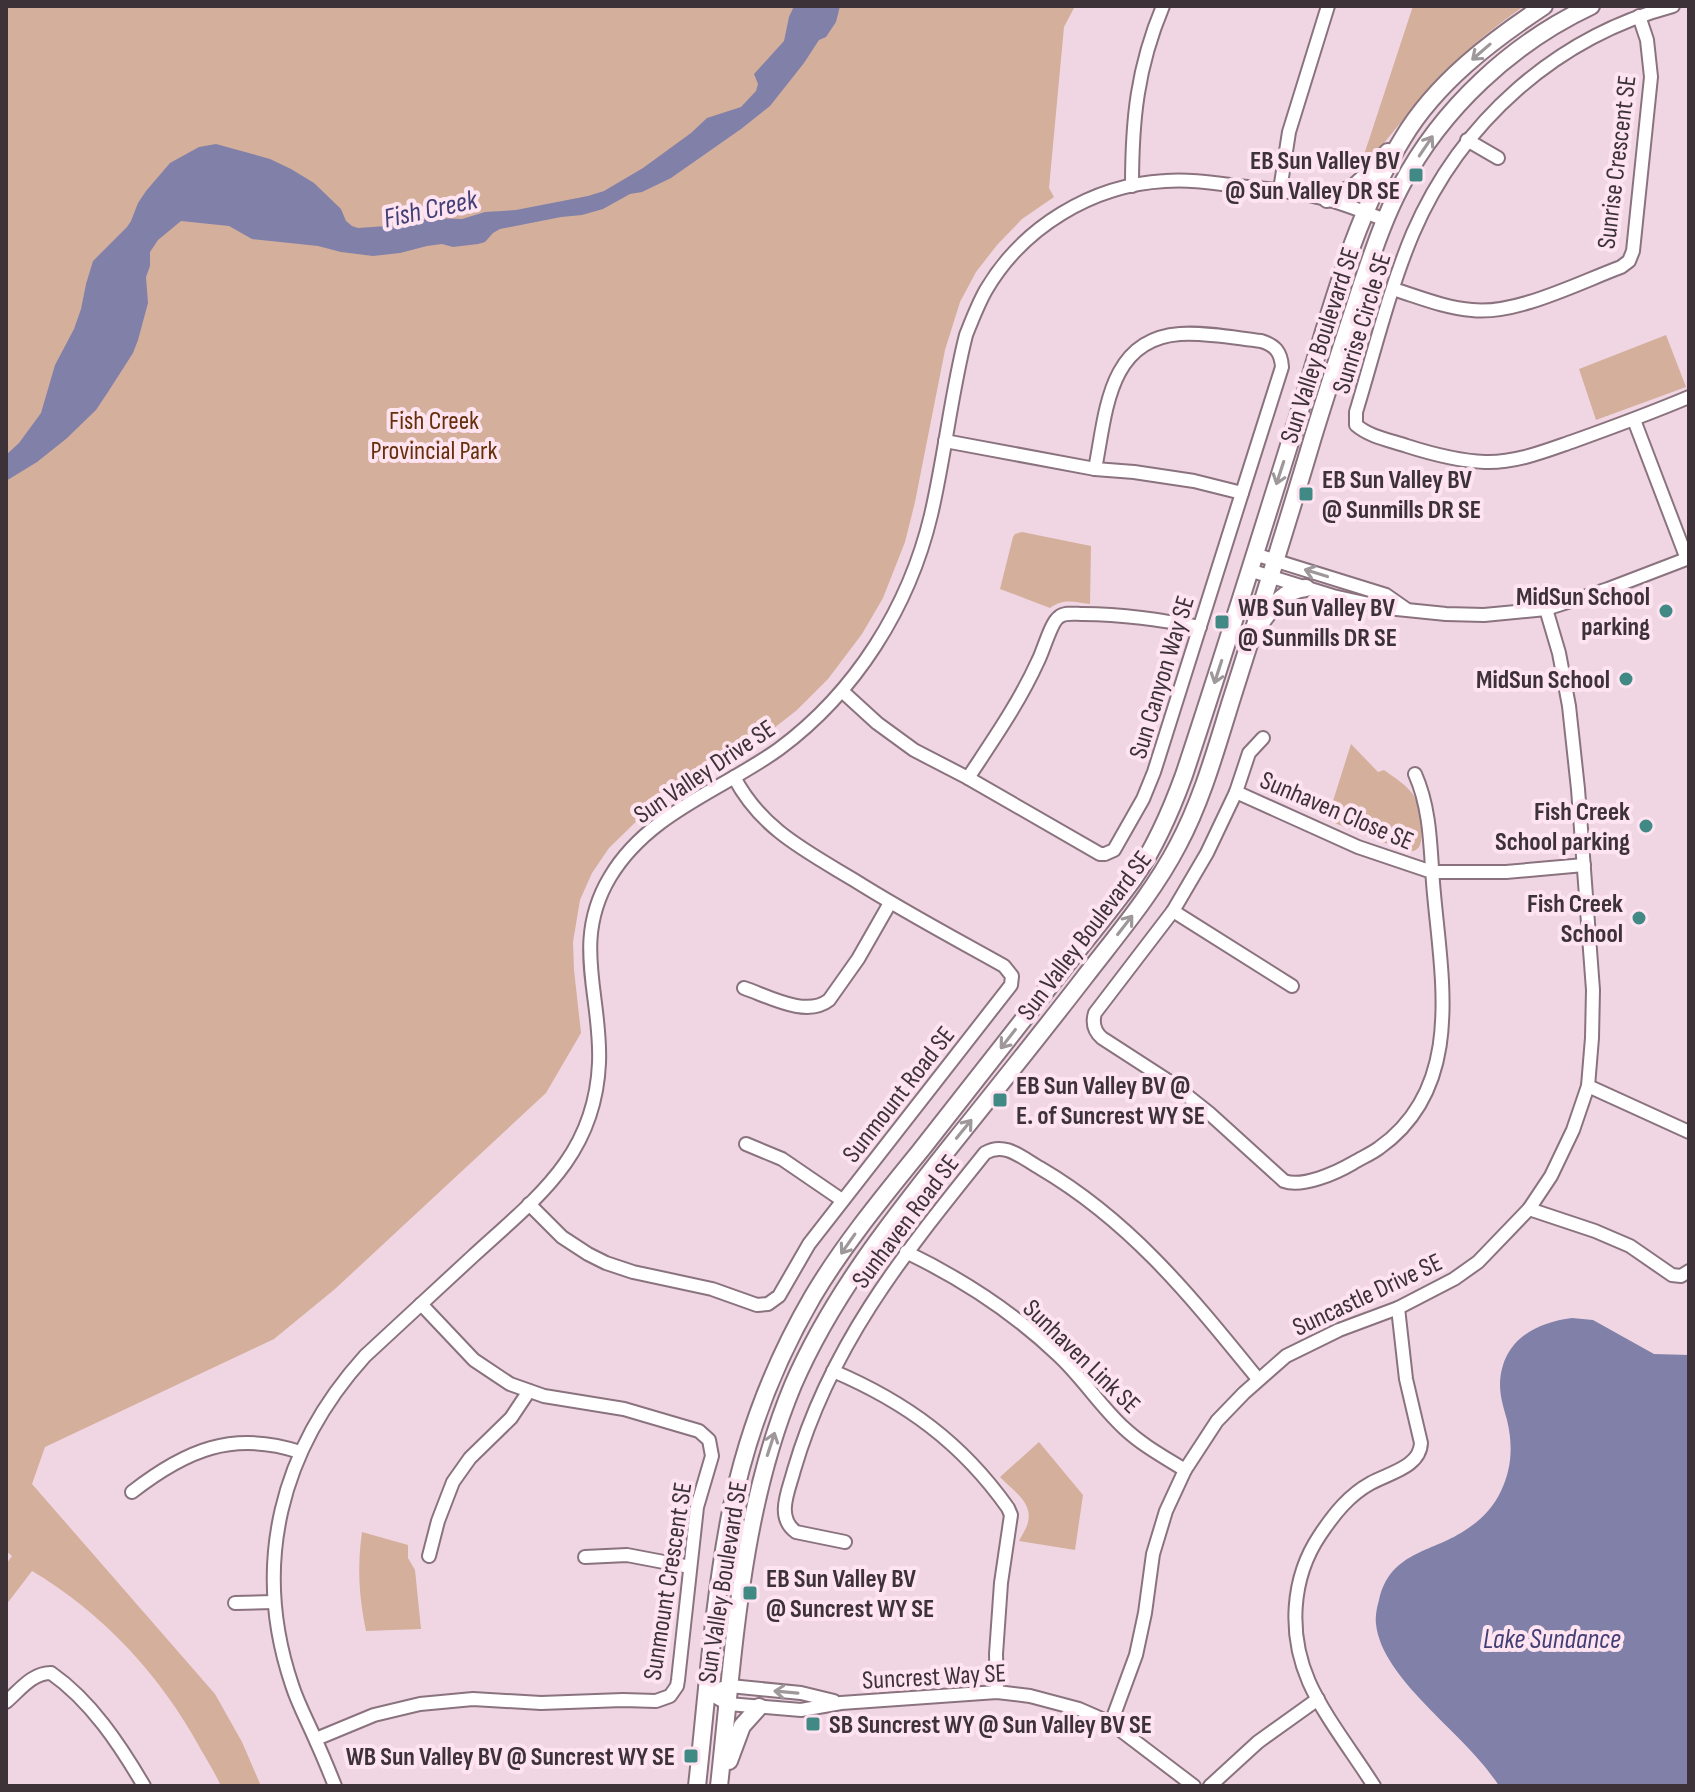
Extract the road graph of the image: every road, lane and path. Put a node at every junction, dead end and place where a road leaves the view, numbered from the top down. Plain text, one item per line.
1 (1163, 6) edge
2 (1328, 6) edge
3 (1544, 6) edge
4 (1591, 6) edge
5 (1673, 6) edge
6 (1639, 16) junction
7 (1403, 137) junction
8 (1467, 140) junction
9 (1498, 158) dead end
10 (1132, 186) junction
11 (1280, 190) junction
12 (1327, 199) junction
13 (1364, 212) junction
14 (1385, 220) junction
15 (1393, 289) junction
16 (1689, 397) edge
17 (1634, 420) junction
18 (945, 441) junction
19 (1095, 469) junction
20 (1242, 493) junction
21 (1254, 554) junction
22 (1688, 558) edge
23 (1273, 569) junction
24 (1249, 570) junction
25 (1306, 588) junction
26 (1406, 609) junction
27 (1546, 609) junction
28 (1200, 627) junction
29 (1252, 635) junction
30 (842, 691) junction
31 (1263, 738) dead end
32 (1415, 774) dead end
33 (734, 777) junction
34 (968, 778) junction
35 (1236, 792) junction
36 (1584, 865) junction
37 (1432, 872) junction
38 (890, 903) junction
39 (1173, 911) junction
40 (1292, 986) dead end
41 (744, 988) dead end
42 (1588, 1086) junction
43 (1689, 1132) edge
44 (746, 1144) dead end
45 (842, 1200) junction
46 (529, 1204) junction
47 (1529, 1209) junction
48 (906, 1252) junction
49 (1689, 1271) edge
50 (421, 1304) junction
51 (1398, 1308) junction
52 (833, 1371) junction
53 (1258, 1379) junction
54 (529, 1391) junction
55 (300, 1452) junction
56 (1185, 1470) junction
57 (132, 1492) dead end
58 (845, 1542) dead end
59 (429, 1556) dead end
60 (585, 1557) dead end
61 (690, 1567) junction
62 (274, 1602) junction
63 (235, 1603) dead end
64 (730, 1686) junction
65 (707, 1692) junction
66 (997, 1692) junction
67 (1318, 1699) junction
68 (6, 1702) edge
69 (841, 1703) junction
70 (728, 1704) junction
71 (759, 1707) junction
72 (1111, 1723) junction
73 (316, 1739) junction
74 (144, 1786) edge
75 (335, 1786) edge
76 (697, 1786) edge
77 (721, 1786) edge
78 (1194, 1786) edge
79 (1210, 1786) edge
80 (1374, 1786) edge

1 - 10 street
2 - 11 street
3 -> 7 main road, Sun Valley Boulevard SE
14 -> 4 main road, Sun Valley Boulevard SE
5 - 6 street, Sunrise Circle SE
6 - 8 street, Sunrise Circle SE
6 - 15 street, Sunrise Crescent SE
7 - 12 main road
7 - 13 main road, Sun Valley Boulevard SE
8 - 9 street
8 - 15 street, Sunrise Circle SE
10 - 11 street, Sun Valley Drive SE
10 - 18 street, Sun Valley Drive SE
11 - 12 street, Sun Valley Drive SE
12 - 13 street, Sun Valley Drive SE
13 - 14 street, Sun Valley Drive SE
13 -> 21 main road, Sun Valley Boulevard SE
14 - 23 main road, Sun Valley Boulevard SE
15 - 17 street, Sunrise Circle SE
16 - 17 street, Sunrise Circle SE
17 - 22 street
18 - 19 street
18 - 30 street, Sun Valley Drive SE
19 - 20 street
19 - 20 street, Sun Canyon Way SE
20 - 28 street, Sun Canyon Way SE
21 - 23 street
21 - 24 main road, Sun Valley Boulevard SE
22 - 27 street
23 - 24 street
23 - 25 street
26 -> 23 street
23 - 29 main road, Sun Valley Boulevard SE
24 -> 65 main road, Sun Valley Boulevard SE
25 - 26 street
25 - 29 main road
26 - 27 street
27 - 36 street, Suncastle Drive SE
28 - 34 street
28 - 34 street, Sun Canyon Way SE
64 -> 29 main road, Sun Valley Boulevard SE
30 - 33 street, Sun Valley Drive SE
30 - 34 street, Sun Canyon Way SE
31 - 35 street
32 - 37 street
33 - 38 street, Sunmount Road SE
33 - 46 street, Sun Valley Drive SE
35 - 37 street, Sunhaven Close SE
35 - 39 street, Sunhaven Close SE
36 - 37 street, Sunhaven Close SE
36 - 42 street, Suncastle Drive SE
37 - 39 street, Sunhaven Close SE
38 - 41 street
38 - 45 street, Sunmount Road SE
39 - 40 street
42 - 43 street
42 - 47 street, Suncastle Drive SE
44 - 45 street
45 - 46 street, Sunmount Road SE
46 - 50 street, Sun Valley Drive SE
47 - 49 street
47 - 51 street, Suncastle Drive SE
48 - 52 street, Sunhaven Road SE
48 - 53 street, Sunhaven Road SE
48 - 56 street, Sunhaven Link SE
50 - 54 street, Sunmount Crescent SE
50 - 55 street, Sun Valley Drive SE
51 - 53 street, Suncastle Drive SE
51 - 67 street
52 - 58 street, Sunhaven Road SE
52 - 66 street
53 - 56 street, Suncastle Drive SE
54 - 59 street
54 - 61 street, Sunmount Crescent SE
55 - 57 street
55 - 62 street, Sun Valley Drive SE
56 - 72 street, Suncastle Drive SE
60 - 61 street
61 - 73 street, Sunmount Crescent SE
62 - 63 street
62 - 73 street, Sun Valley Drive SE
64 - 65 street
69 -> 64 street, Suncrest Way SE
64 - 70 main road, Sun Valley Boulevard SE
65 - 70 street, Suncrest Way SE
65 - 76 main road, Sun Valley Boulevard SE
66 - 69 street, Suncrest Way SE
66 - 72 street, Suncrest Way SE
67 - 79 street
67 - 80 street
68 - 74 street
69 - 71 street, Suncrest Way SE
70 - 71 street, Suncrest Way SE
70 - 77 main road, Sun Valley Boulevard SE
71 - 77 main road
72 - 78 street, Suncrest Way SE
73 - 75 street, Sun Valley Drive SE

